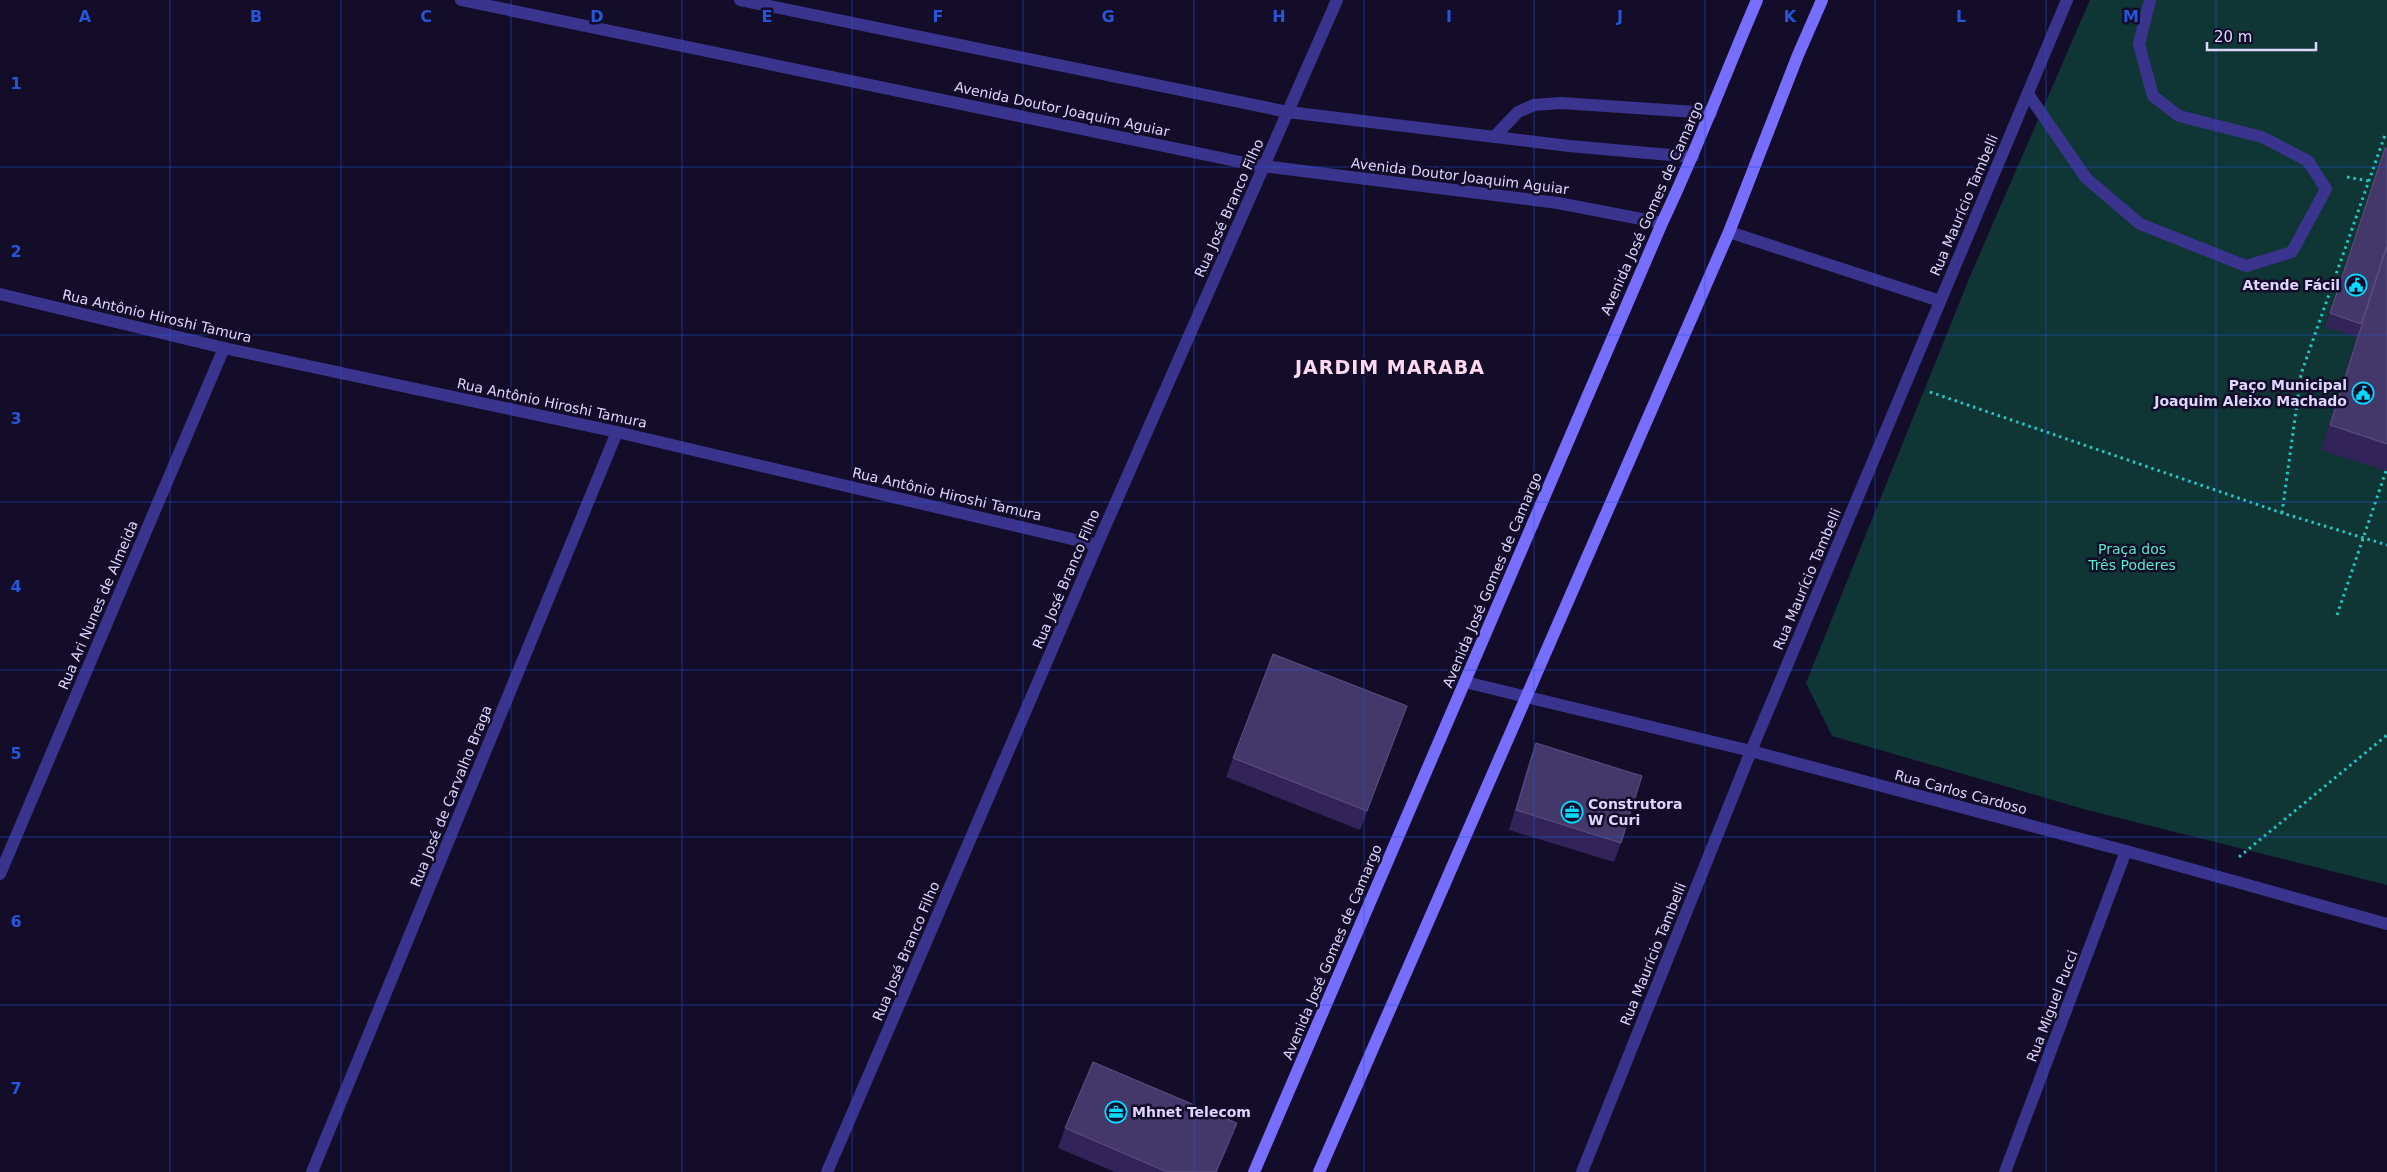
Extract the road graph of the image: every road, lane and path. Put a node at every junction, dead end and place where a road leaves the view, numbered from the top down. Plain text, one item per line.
1 (461, 0) edge
2 (740, 0) edge
3 (1337, 0) edge
4 (1757, 0) edge
5 (1822, 0) edge
6 (2067, 0) edge
7 (2150, 0) edge
8 (2028, 94) junction
9 (1288, 112) junction
10 (1711, 113) junction
11 (2387, 136) edge
12 (1494, 137) junction
13 (1693, 157) junction
14 (1264, 166) junction
15 (1662, 222) junction
16 (1729, 232) junction
17 (0, 294) edge
18 (1940, 301) junction
19 (224, 348) junction
20 (1907, 384) junction
21 (617, 432) junction
22 (2386, 471) edge
23 (2282, 513) junction
24 (2363, 537) junction
25 (1097, 544) junction
26 (2387, 545) edge
27 (2337, 615) dead end
28 (1464, 682) junction
29 (1526, 698) junction
30 (2387, 735) edge
31 (1751, 751) junction
32 (2126, 851) junction
33 (0, 874) edge
34 (2217, 876) junction
35 (2387, 924) edge
36 (312, 1172) edge
37 (827, 1172) edge
38 (1254, 1172) edge
39 (1319, 1172) edge
40 (1582, 1172) edge
41 (2005, 1172) edge

1 - 14 street, Avenida Doutor Joaquim Aguiar
2 - 9 street
3 - 9 street, Rua José Branco Filho
4 - 10 main road, Avenida José Gomes de Camargo
5 - 16 main road
6 - 8 street, Rua Maurício Tambelli
7 - 8 street
8 - 18 street, Rua Maurício Tambelli
9 - 12 street
9 - 14 street, Rua José Branco Filho
10 - 12 street
10 - 13 main road, Avenida José Gomes de Camargo
11 - 23 path
12 - 13 street
13 - 15 main road, Avenida José Gomes de Camargo
14 - 15 street, Avenida Doutor Joaquim Aguiar
14 - 25 street, Rua José Branco Filho
15 - 28 main road, Avenida José Gomes de Camargo
16 - 18 street
16 - 29 main road
17 - 19 street, Rua Antônio Hiroshi Tamura
18 - 20 street, Rua Maurício Tambelli
19 - 21 street, Rua Antônio Hiroshi Tamura
19 - 33 street, Rua Ari Nunes de Almeida
20 - 23 path
20 - 31 street, Rua Maurício Tambelli
21 - 25 street, Rua Antônio Hiroshi Tamura
21 - 36 street, Rua José de Carvalho Braga
22 - 24 path
23 - 24 path
24 - 26 path
24 - 27 path
25 - 37 street, Rua José Branco Filho
28 - 29 street, Rua Carlos Cardoso
28 - 38 main road, Avenida José Gomes de Camargo
29 - 31 street, Rua Carlos Cardoso
29 - 39 main road
30 - 34 path
31 - 32 street, Rua Carlos Cardoso
31 - 40 street, Rua Maurício Tambelli
32 - 34 street, Rua Carlos Cardoso
32 - 41 street, Rua Miguel Pucci
34 - 35 street, Rua Carlos Cardoso

